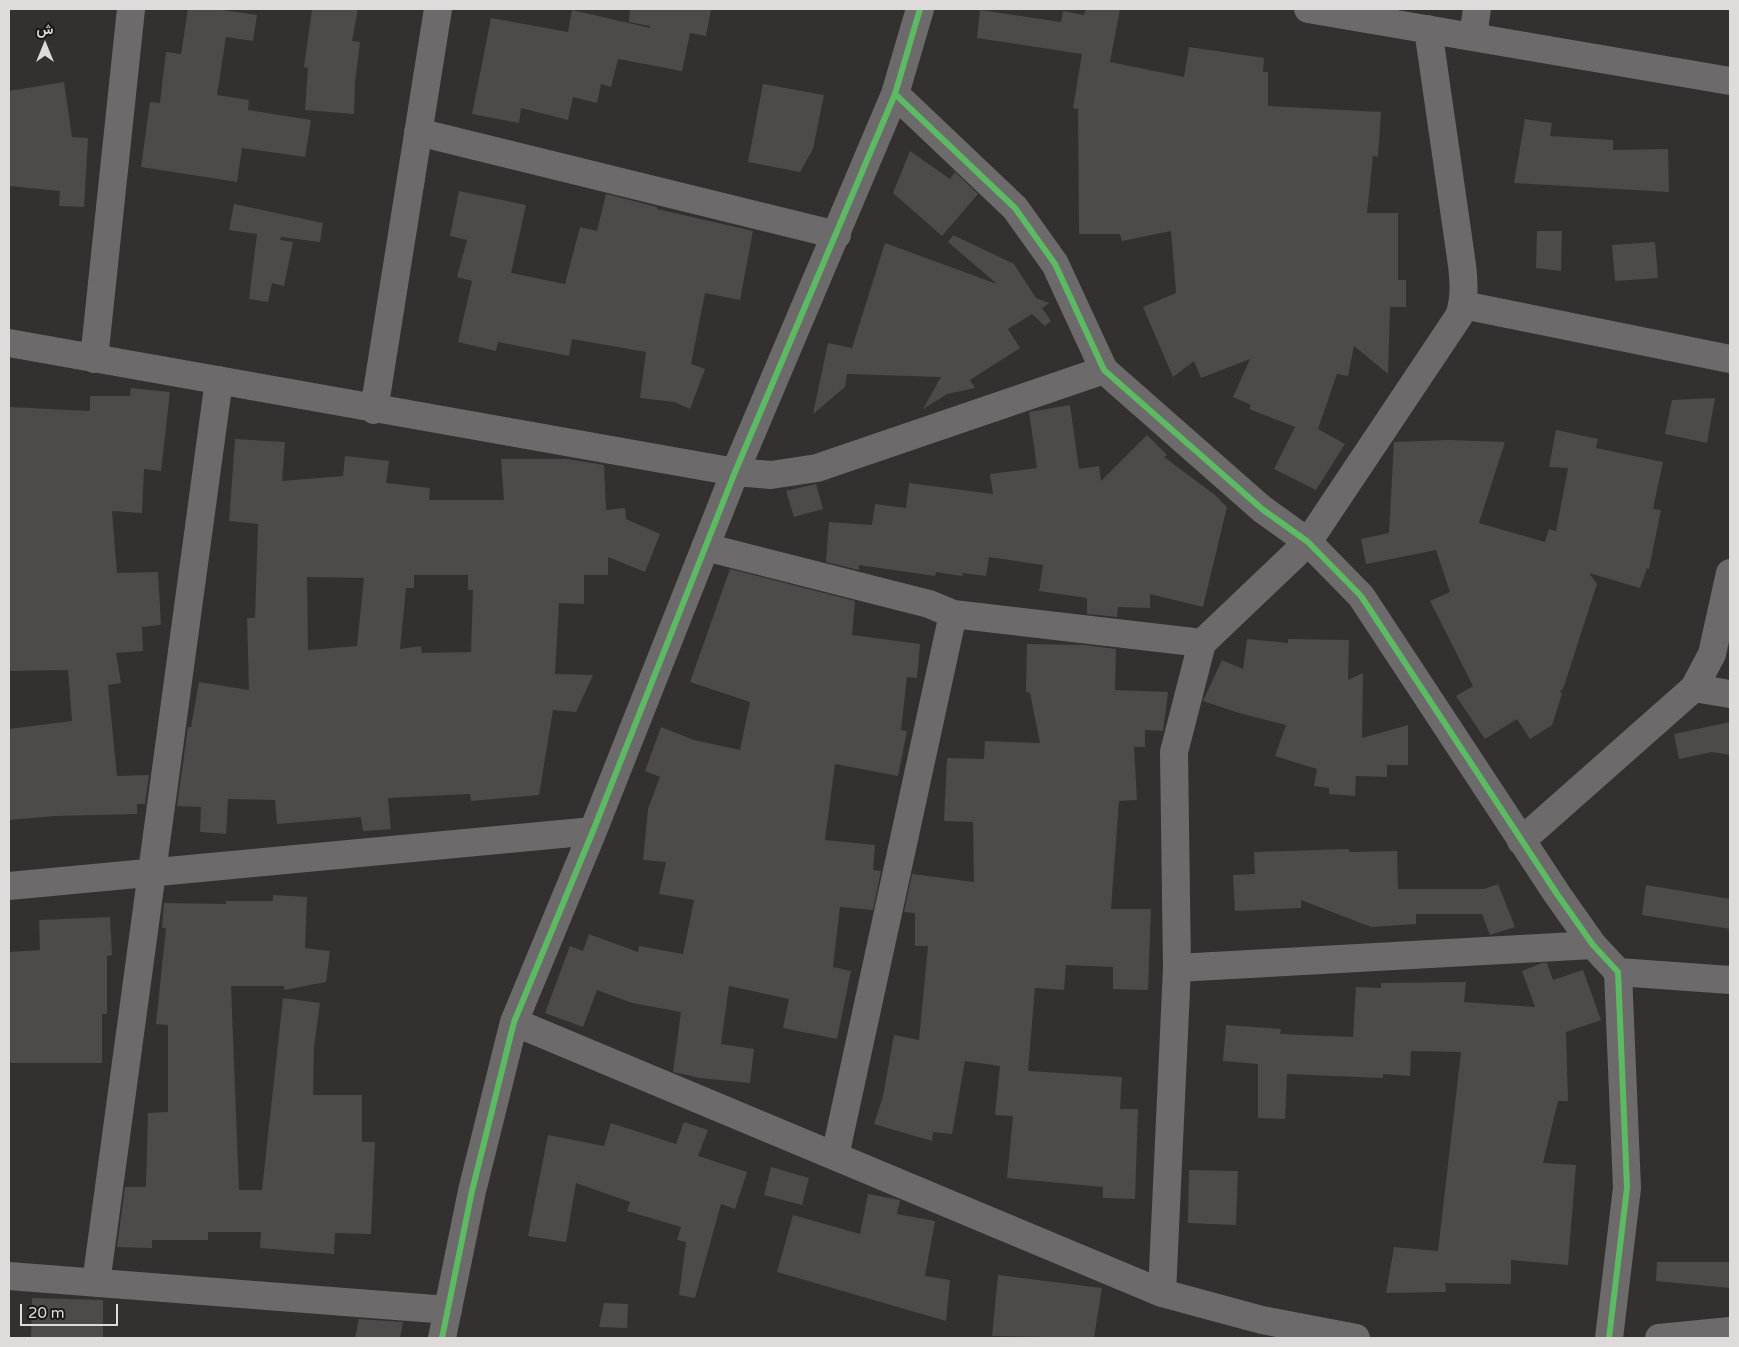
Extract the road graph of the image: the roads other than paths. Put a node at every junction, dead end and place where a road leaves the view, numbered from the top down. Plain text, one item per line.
1 (131, 9) edge
2 (438, 9) edge
3 (1308, 9) edge
4 (1477, 9) edge
5 (912, 14) edge
6 (1393, 17) edge
7 (1428, 29) junction
8 (1473, 36) junction
9 (1730, 81) edge
10 (895, 94) junction
11 (418, 132) junction
12 (836, 235) junction
13 (1463, 305) junction
14 (9, 343) edge
15 (94, 359) junction
16 (1730, 359) edge
17 (1104, 370) junction
18 (219, 380) junction
19 (374, 410) junction
20 (735, 472) junction
21 (1308, 542) junction
22 (705, 547) junction
23 (1730, 573) edge
24 (953, 614) junction
25 (1202, 643) junction
26 (1694, 688) junction
27 (1730, 694) edge
28 (593, 831) junction
29 (1522, 841) junction
30 (153, 872) junction
31 (9, 886) edge
32 (1593, 945) junction
33 (1177, 968) junction
34 (1618, 972) junction
35 (1730, 980) edge
36 (514, 1022) junction
37 (835, 1156) junction
38 (9, 1276) edge
39 (96, 1283) junction
40 (1162, 1294) junction
41 (448, 1310) junction
42 (1262, 1329) edge
43 (1730, 1331) edge
44 (442, 1338) edge
45 (1356, 1338) edge
46 (1609, 1338) edge
47 (1659, 1338) edge

1 - 15 street
2 - 11 street
3 - 6 street
4 - 8 street
5 - 10 street
6 - 7 street
7 - 8 street
7 - 13 street
8 - 9 street
10 - 12 street
10 - 17 street
11 - 12 street
11 - 19 street
12 - 20 street
13 - 16 street
13 - 21 street
14 - 15 street
15 - 18 street
17 - 20 street
17 - 21 street
18 - 19 street
18 - 30 street
19 - 20 street
20 - 22 street
21 - 25 street
21 - 29 street
22 - 24 street
22 - 28 street
23 - 26 street
24 - 25 street
24 - 37 street
25 - 33 street
26 - 27 street
26 - 29 street
28 - 30 street
28 - 36 street
29 - 32 street
30 - 31 street
30 - 39 street
32 - 33 street
32 - 34 street
33 - 40 street
34 - 35 street
34 - 46 street
36 - 37 street
36 - 41 street
37 - 40 street
38 - 39 street
39 - 41 street
40 - 42 street
41 - 44 street
42 - 45 street
43 - 47 street

